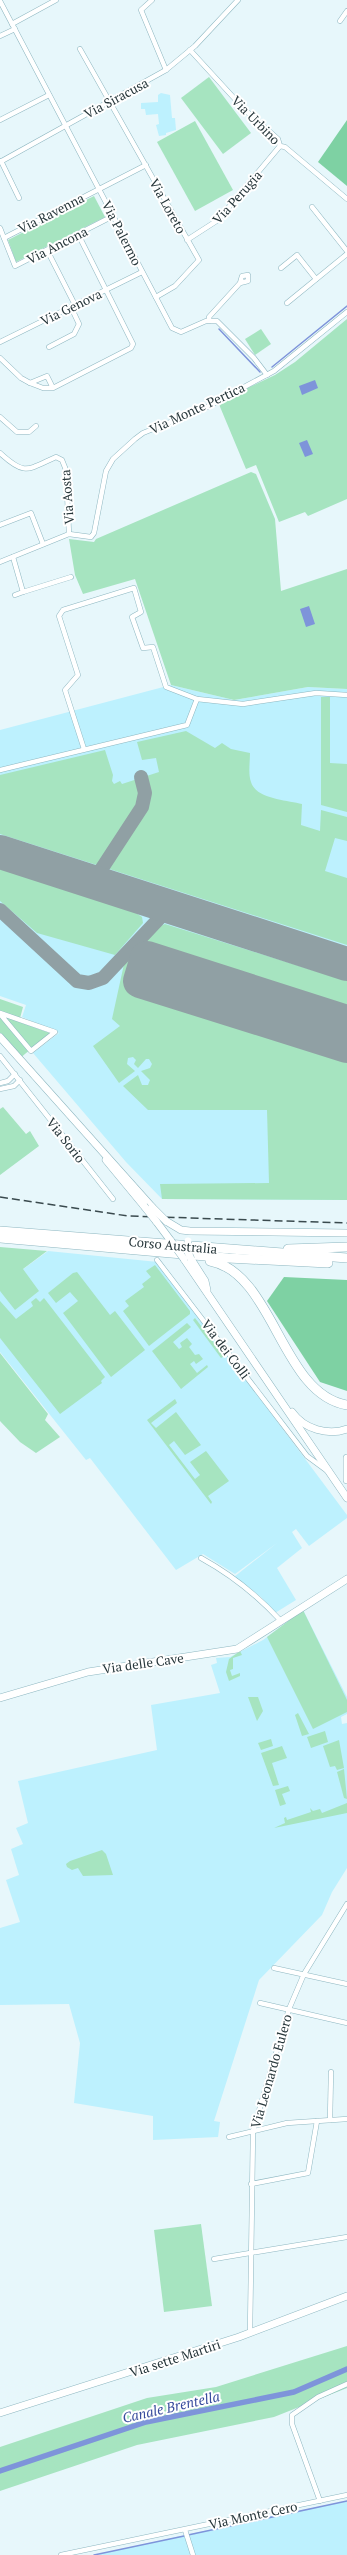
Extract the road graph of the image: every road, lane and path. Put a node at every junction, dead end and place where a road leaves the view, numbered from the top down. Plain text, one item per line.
1 (56, 0) edge
2 (152, 0) edge
3 (238, 0) edge
4 (0, 1) edge
5 (347, 11) edge
6 (340, 22) dead end
7 (12, 24) junction
8 (15, 29) junction
9 (0, 36) edge
10 (80, 49) dead end
11 (190, 50) junction
12 (166, 70) junction
13 (49, 94) junction
14 (110, 102) junction
15 (0, 120) edge
16 (66, 125) junction
17 (280, 146) junction
18 (1, 162) edge
19 (146, 165) junction
20 (99, 189) junction
21 (19, 198) dead end
22 (347, 199) edge
23 (312, 207) dead end
24 (113, 216) junction
25 (0, 228) edge
26 (78, 234) junction
27 (2, 237) edge
28 (187, 240) junction
29 (47, 250) junction
30 (292, 250) dead end
31 (347, 251) edge
32 (347, 254) edge
33 (296, 255) junction
34 (281, 268) dead end
35 (142, 272) junction
36 (316, 279) junction
37 (240, 283) dead end
38 (107, 290) junction
39 (156, 297) junction
40 (287, 303) dead end
41 (73, 306) junction
42 (347, 312) edge
43 (209, 320) junction
44 (0, 342) edge
45 (49, 347) dead end
46 (0, 358) edge
47 (267, 375) junction
48 (30, 383) junction
49 (53, 388) junction
50 (0, 417) edge
51 (36, 426) dead end
52 (0, 453) edge
53 (0, 525) edge
54 (69, 534) junction
55 (43, 544) junction
56 (13, 557) junction
57 (0, 562) edge
58 (71, 577) dead end
59 (23, 592) junction
60 (15, 595) dead end
61 (347, 695) edge
62 (197, 699) junction
63 (84, 749) junction
64 (0, 770) edge
65 (0, 1013) edge
66 (0, 1037) edge
67 (0, 1056) edge
68 (15, 1074) junction
69 (20, 1080) junction
70 (0, 1083) edge
71 (0, 1089) edge
72 (95, 1145) junction
73 (113, 1199) dead end
74 (0, 1231) edge
75 (197, 1232) junction
76 (347, 1234) edge
77 (0, 1238) edge
78 (347, 1247) edge
79 (233, 1250) junction
80 (151, 1251) junction
81 (347, 1258) edge
82 (188, 1259) junction
83 (157, 1260) dead end
84 (347, 1264) edge
85 (262, 1375) junction
86 (347, 1405) edge
87 (347, 1429) edge
88 (302, 1433) junction
89 (294, 1439) junction
90 (347, 1458) edge
91 (326, 1470) junction
92 (347, 1480) edge
93 (347, 1498) edge
94 (201, 1558) dead end
95 (347, 1579) edge
96 (280, 1620) junction
97 (0, 1698) edge
98 (347, 1904) edge
99 (274, 1968) dead end
100 (304, 1974) junction
101 (347, 1984) edge
102 (260, 2003) dead end
103 (289, 2009) junction
104 (347, 2023) edge
105 (331, 2072) dead end
106 (347, 2118) edge
107 (330, 2120) junction
108 (317, 2121) junction
109 (253, 2131) junction
110 (229, 2137) dead end
111 (251, 2184) junction
112 (347, 2237) edge
113 (250, 2253) junction
114 (214, 2259) dead end
115 (347, 2296) edge
116 (250, 2333) junction
117 (347, 2384) edge
118 (0, 2413) edge
119 (347, 2495) edge
120 (320, 2501) junction
121 (186, 2530) junction
122 (61, 2555) edge
123 (193, 2555) edge

1 - 7 street
2 - 12 street
3 - 11 street, Via Siracusa
4 - 7 street, Via Palermo
5 - 6 street
7 - 8 street, Via Palermo
8 - 9 street
8 - 13 street, Via Palermo
10 - 14 street, Via Loreto
11 - 12 street, Via Siracusa
11 - 17 street, Via Urbino
12 - 14 street, Via Siracusa
13 - 15 street
13 - 16 street, Via Palermo
14 - 16 street, Via Siracusa
14 - 19 street, Via Loreto
16 - 18 street, Via Siracusa
16 - 20 street, Via Palermo
17 - 22 street, Via Urbino
17 - 28 street, Via Perugia
18 - 21 street
19 - 20 street, Via Ravenna
19 - 28 street, Via Loreto
20 - 24 street, Via Palermo
20 - 27 street, Via Ravenna
23 - 31 street
24 - 26 street, Via Ancona
24 - 35 street, Via Palermo
25 - 27 street, Via Ancona
26 - 29 street, Via Ancona
26 - 38 street
27 - 29 street, Via Ancona
28 - 39 street, Via Loreto
29 - 41 street
30 - 33 street
32 - 36 street
33 - 34 street
33 - 36 street
35 - 38 street, Via Genova
35 - 39 street, Via Palermo
36 - 40 street
37 - 43 street
38 - 41 street, Via Genova
38 - 49 street
39 - 43 street, Via Palermo
41 - 44 street, Via Genova
41 - 45 street
42 - 47 street, Via Monte Pertica
43 - 47 street
46 - 48 street
47 - 54 street, Via Monte Pertica
48 - 49 street
48 - 49 street
50 - 51 street
52 - 54 street, Via Aosta
53 - 55 street
54 - 55 street
55 - 56 street
56 - 57 street
56 - 59 street
58 - 59 street
59 - 60 street
61 - 62 street
62 - 63 street
62 - 63 street
63 - 64 street
65 - 65 street
66 - 72 main road
67 - 68 street, Via Sorio
68 - 69 street, Via Sorio
68 - 70 street
69 - 71 street
69 - 73 street, Via Sorio
72 - 75 main road, bridge
72 - 82 main road, bridge
74 - 79 highway, Corso Australia
75 - 76 main road
75 - 82 main road, bridge
77 - 80 highway, Corso Australia
78 - 79 highway
79 - 81 highway, Corso Australia
80 - 84 highway, Corso Australia
80 - 86 highway
82 - 85 main road
83 - 89 street, Via dei Colli
85 - 87 main road
85 - 88 main road
88 - 89 street
88 - 91 main road
89 - 91 street, Via dei Colli
90 - 92 main road
91 - 93 main road, Via dei Colli
94 - 96 street
95 - 96 main road, Via delle Cave
96 - 97 main road, Via delle Cave
98 - 100 street, Via Leonardo Eulero
99 - 100 street
100 - 101 street
100 - 103 street, Via Leonardo Eulero
102 - 103 street
103 - 104 street
103 - 109 street, Via Leonardo Eulero
105 - 107 street
106 - 107 street
107 - 108 street
108 - 109 street
108 - 111 street
109 - 110 street
109 - 111 street, Via Leonardo Eulero
111 - 113 street, Via Leonardo Eulero
112 - 113 street
113 - 114 street
113 - 116 street, Via Leonardo Eulero
115 - 116 main road, Via sette Martiri
116 - 118 main road, Via sette Martiri
117 - 120 street
119 - 120 street, Via Monte Cero
120 - 121 street, Via Monte Cero
121 - 122 street, Via Monte Cero
121 - 123 street

